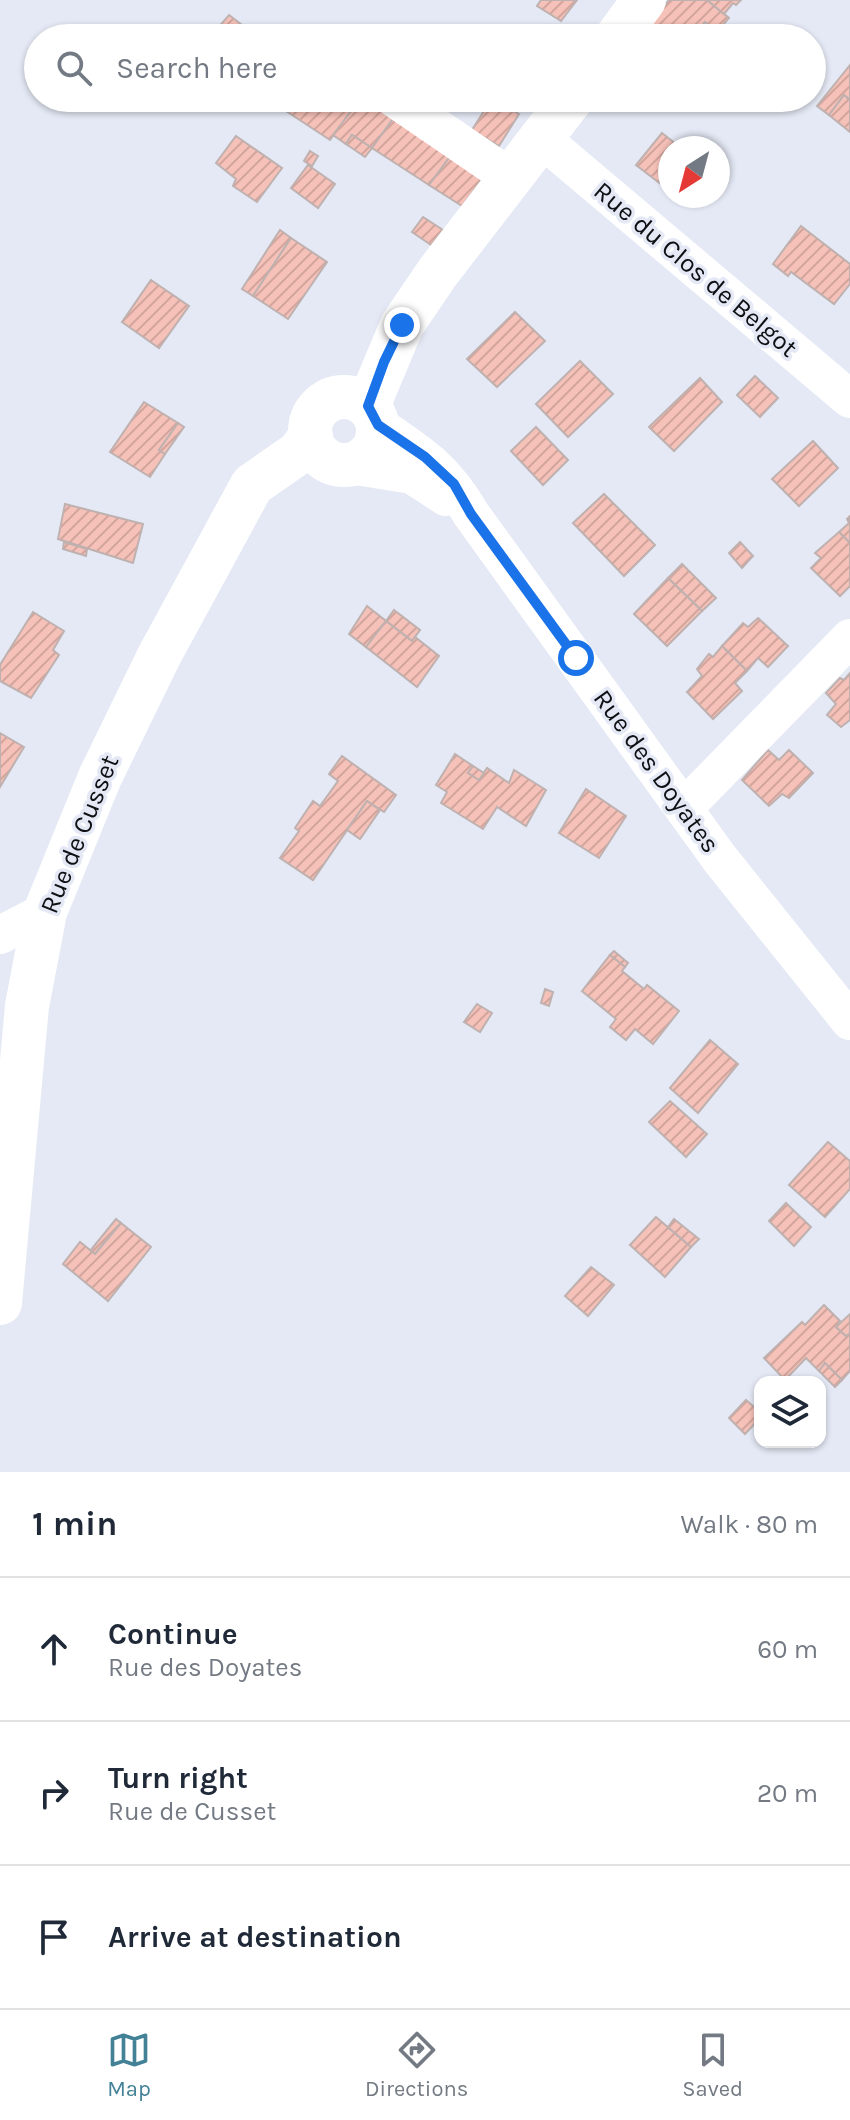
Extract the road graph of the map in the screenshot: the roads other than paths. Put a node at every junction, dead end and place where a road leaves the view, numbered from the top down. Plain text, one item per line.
1 (644, 0) edge
2 (626, 24) edge
3 (414, 112) edge
4 (562, 112) edge
5 (542, 139) junction
6 (511, 178) junction
7 (850, 399) edge
8 (361, 410) junction
9 (332, 455) junction
10 (471, 514) junction
11 (850, 638) edge
12 (684, 808) junction
13 (45, 912) junction
14 (0, 935) edge
15 (850, 1021) edge
16 (0, 1303) edge

1 - 2 street
3 - 6 street
4 - 5 street
5 - 6 street
5 - 7 street, Rue du Clos de Belgot
6 - 8 street
8 - 9 street
8 - 9 street
8 - 10 street, Rue des Doyates
9 - 10 street, Rue des Doyates
9 - 13 street, Rue de Cusset
10 - 12 street, Rue des Doyates
11 - 12 street
12 - 15 street, Rue des Doyates
13 - 14 street
13 - 16 street, Rue de Cusset

